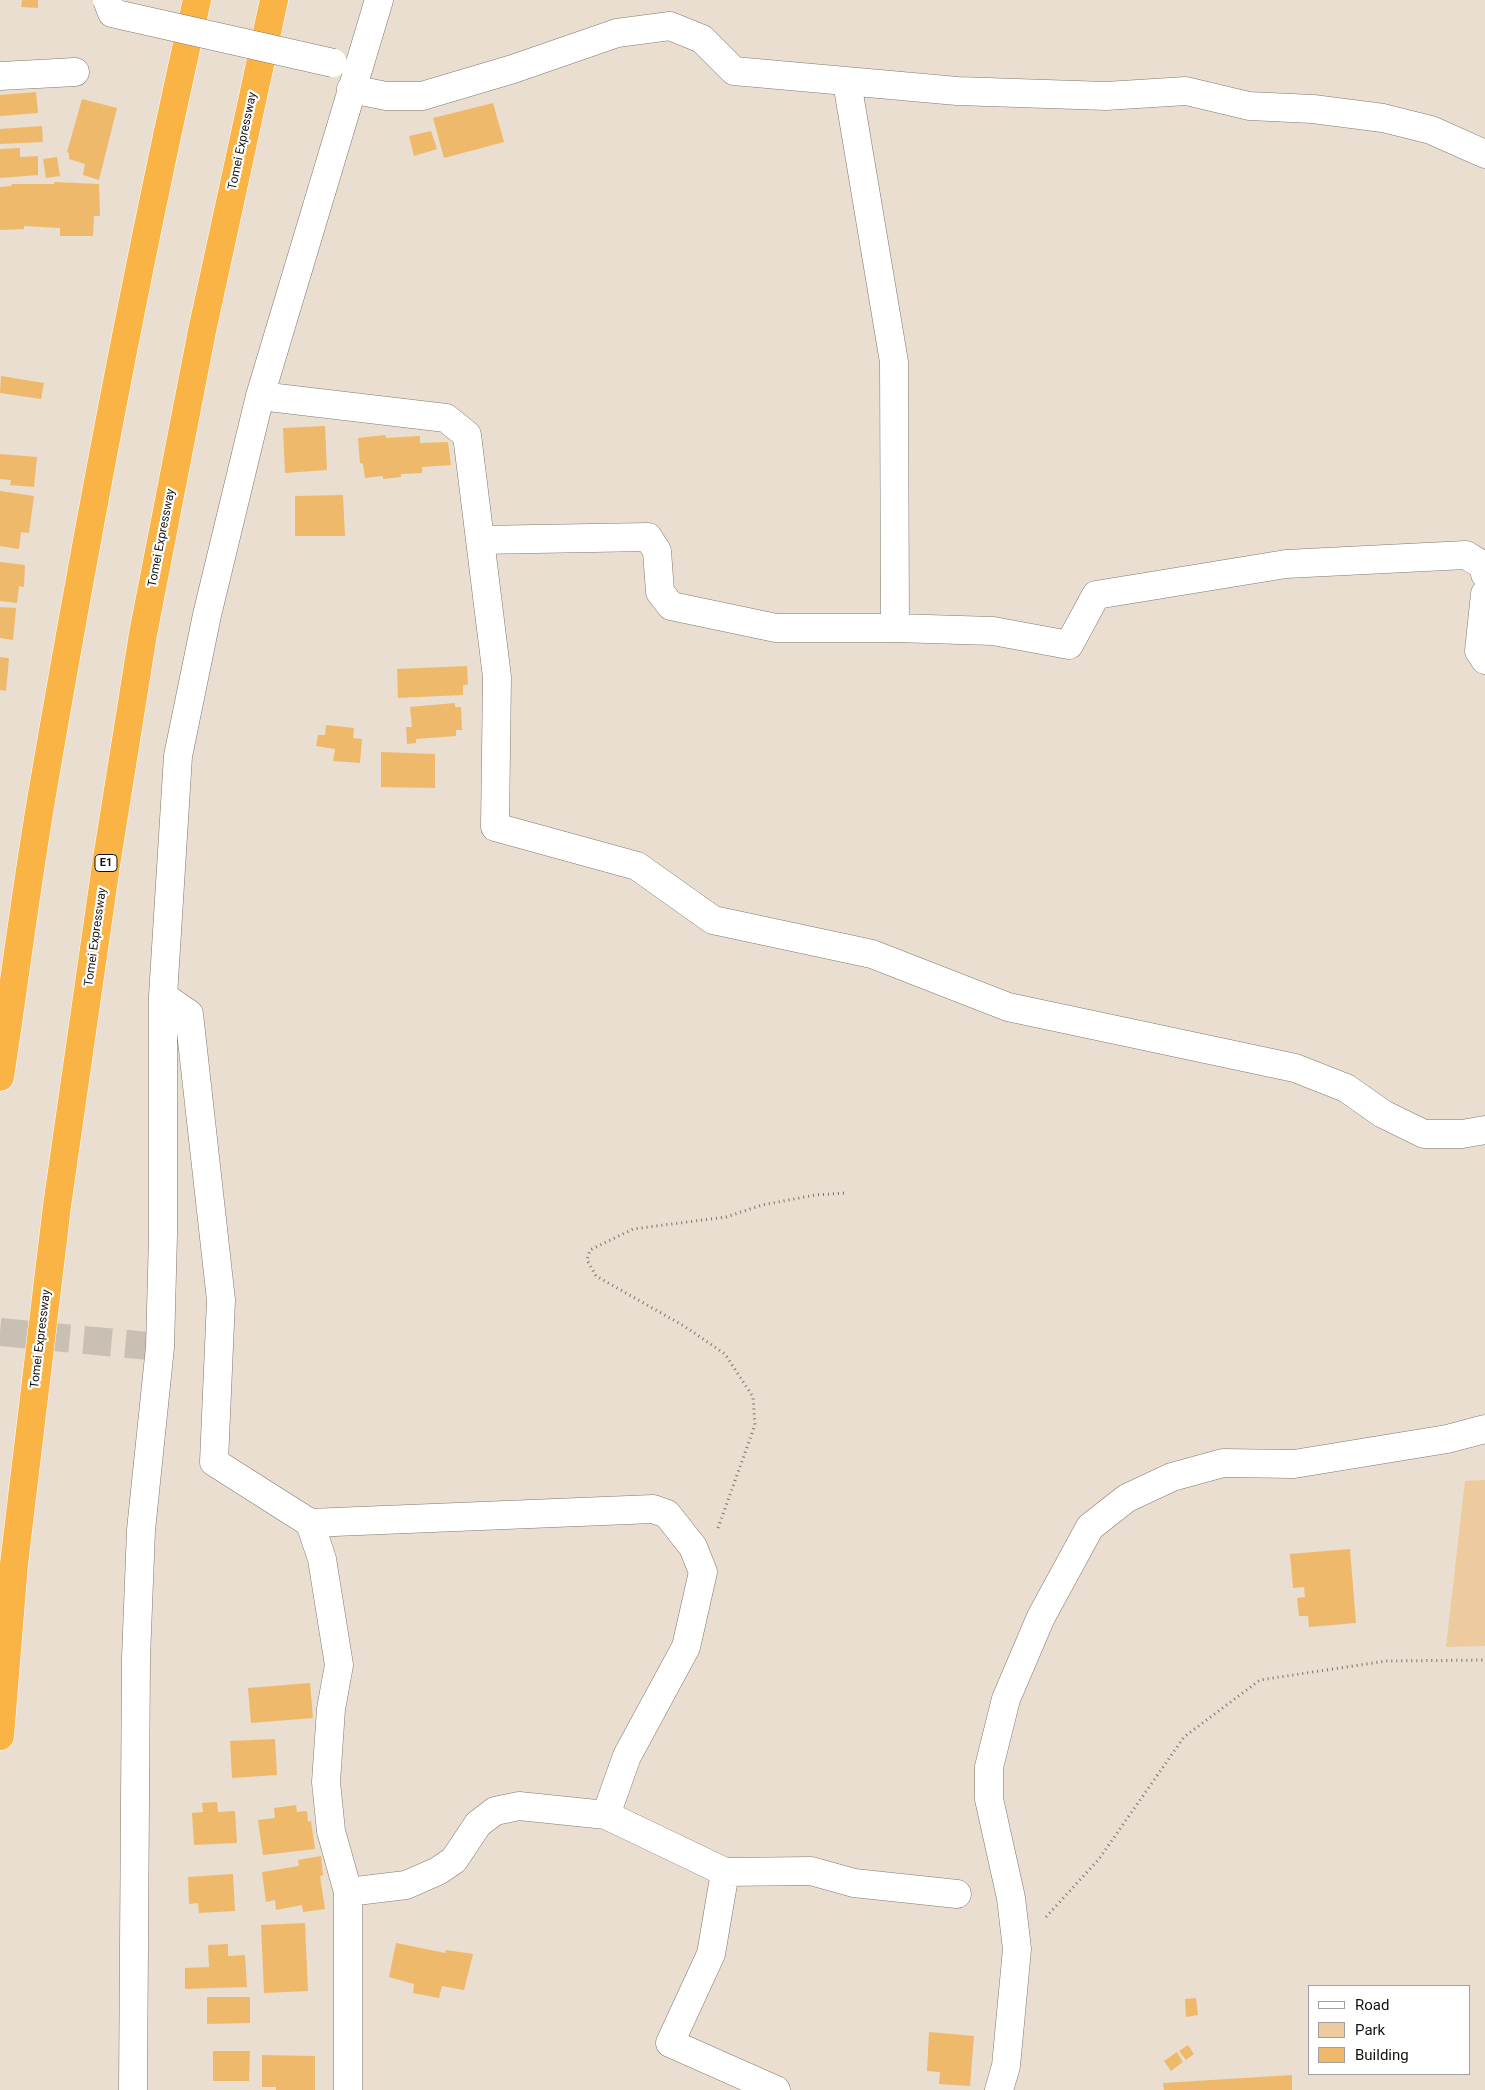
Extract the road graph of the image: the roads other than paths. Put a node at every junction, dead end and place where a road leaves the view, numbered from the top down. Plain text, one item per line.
1 (107, 0) edge
2 (197, 0) edge
3 (274, 0) edge
4 (379, 0) edge
5 (75, 72) dead end
6 (347, 74) junction
7 (0, 76) edge
8 (847, 82) junction
9 (1485, 154) edge
10 (260, 396) junction
11 (480, 540) junction
12 (1485, 574) edge
13 (1485, 594) edge
14 (895, 628) junction
15 (1485, 660) edge
16 (163, 996) junction
17 (0, 1077) edge
18 (1485, 1130) edge
19 (1485, 1429) edge
20 (310, 1523) junction
21 (0, 1736) edge
22 (606, 1815) junction
23 (725, 1872) junction
24 (348, 1892) junction
25 (957, 1894) dead end
26 (133, 2090) edge
27 (348, 2090) edge
28 (776, 2090) edge
29 (999, 2090) edge

1 - 6 street, bridge
2 - 17 highway
3 - 21 highway, Tomei Expressway / E1
4 - 6 street
5 - 7 street
6 - 8 street
6 - 10 street
8 - 9 street
8 - 14 street
10 - 11 street
10 - 16 street
11 - 14 street
11 - 18 street
12 - 14 street
13 - 15 street
16 - 20 street
16 - 26 street
19 - 29 street
20 - 22 street
20 - 24 street
22 - 23 street
22 - 24 street
23 - 25 street
23 - 28 street
24 - 27 street

